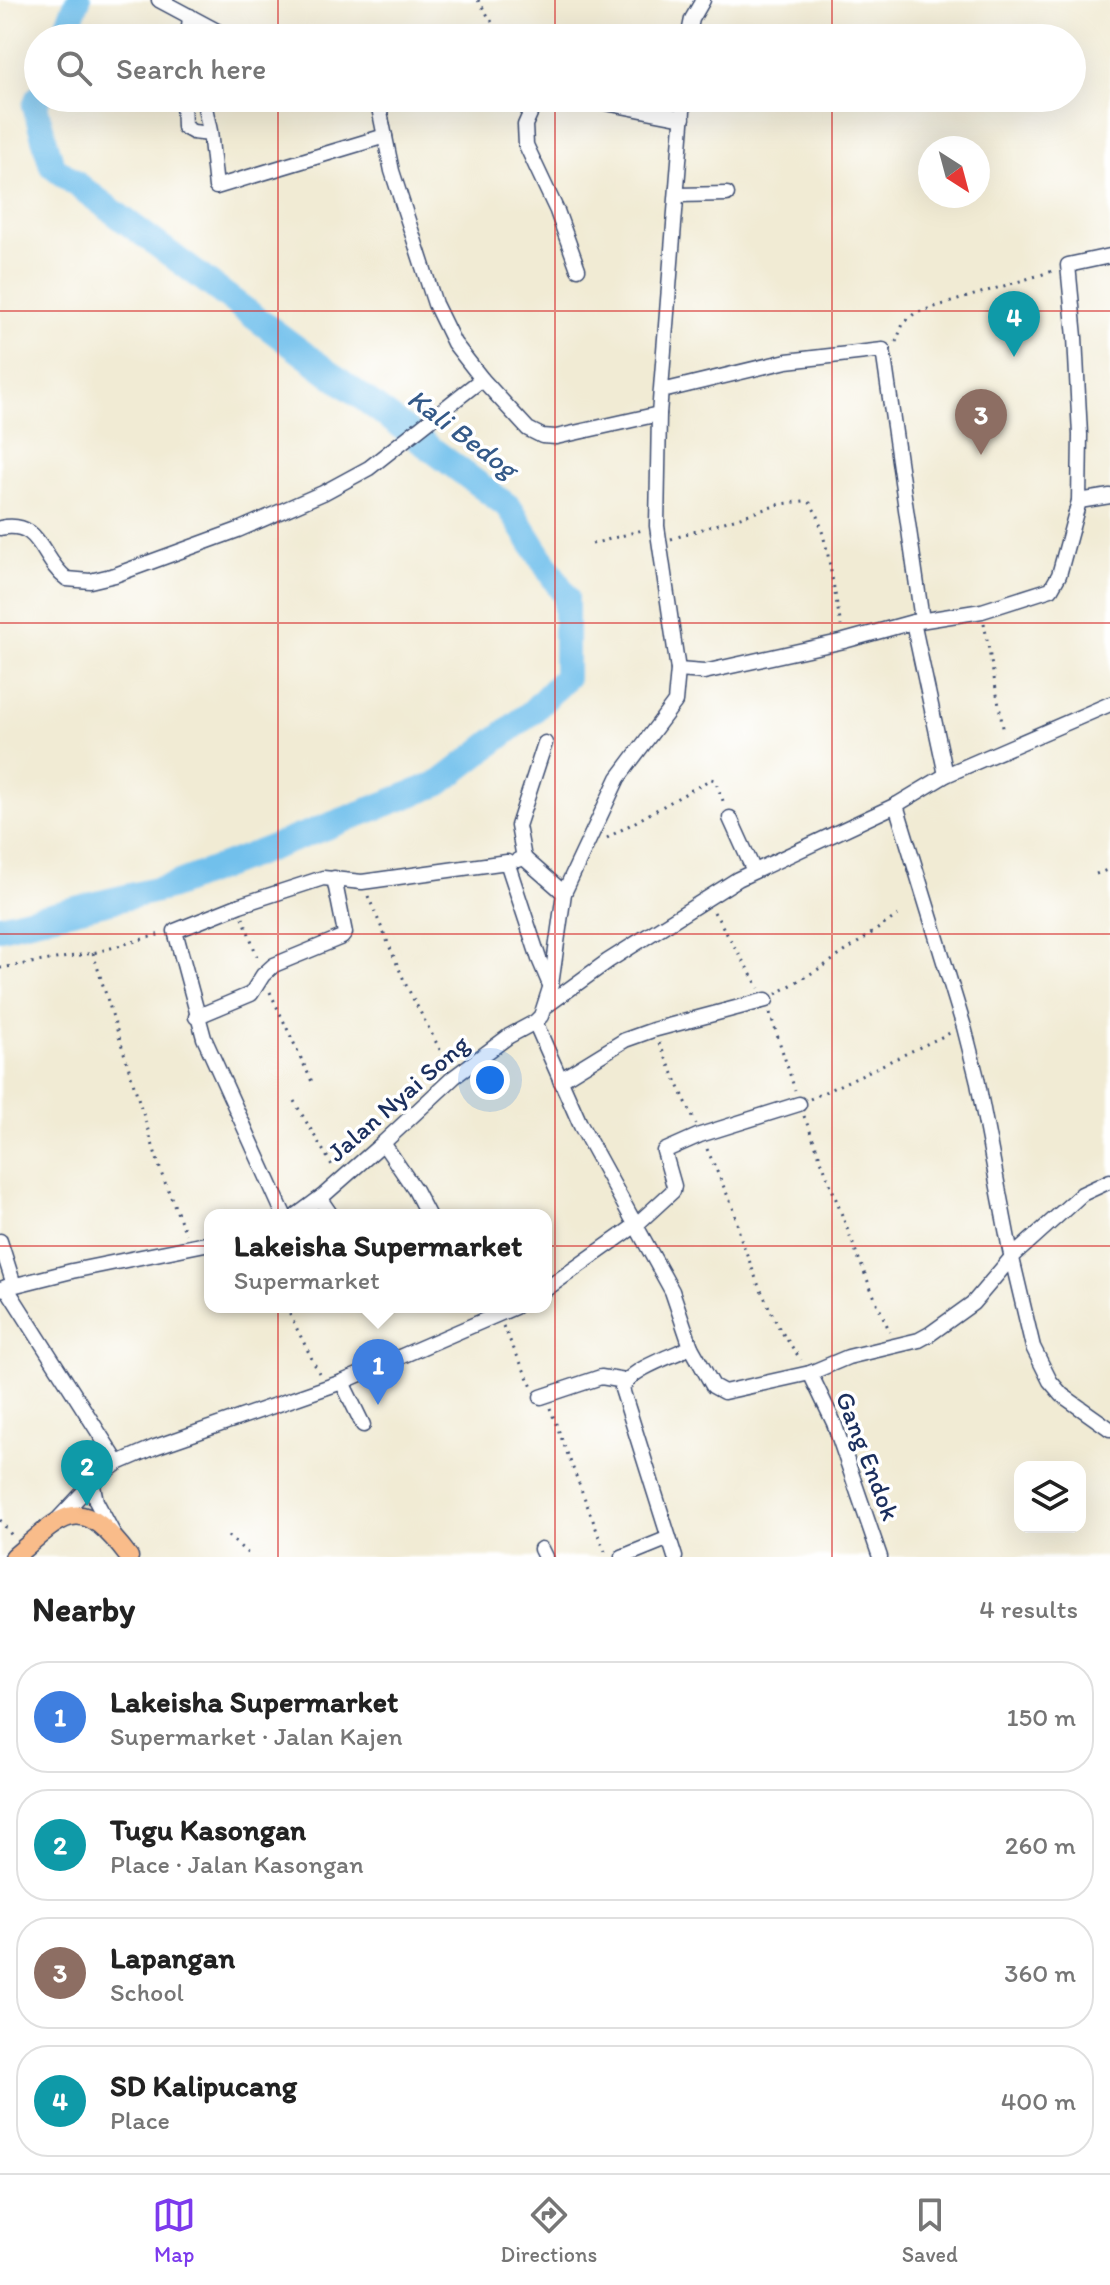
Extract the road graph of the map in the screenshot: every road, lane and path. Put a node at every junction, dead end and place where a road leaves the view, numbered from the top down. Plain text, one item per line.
1 (159, 0) edge
2 (478, 0) edge
3 (695, 4) edge
4 (190, 16) junction
5 (189, 24) edge
6 (205, 24) edge
7 (493, 24) edge
8 (691, 24) edge
9 (183, 112) edge
10 (206, 112) edge
11 (380, 112) edge
12 (531, 112) edge
13 (652, 112) edge
14 (683, 112) edge
15 (683, 118) junction
16 (210, 134) junction
17 (385, 136) junction
18 (727, 194) dead end
19 (678, 195) junction
20 (1110, 256) edge
21 (1068, 265) junction
22 (578, 269) dead end
23 (883, 350) junction
24 (482, 379) junction
25 (662, 391) junction
26 (659, 414) junction
27 (1110, 496) edge
28 (1079, 501) junction
29 (657, 526) junction
30 (0, 528) edge
31 (659, 543) junction
32 (592, 544) dead end
33 (982, 611) junction
34 (917, 621) junction
35 (844, 641) junction
36 (678, 670) junction
37 (704, 672) junction
38 (675, 702) junction
39 (1110, 704) edge
40 (545, 743) dead end
41 (1006, 746) junction
42 (946, 775) junction
43 (896, 805) junction
44 (730, 818) joint
45 (586, 848) junction
46 (524, 858) junction
47 (507, 862) junction
48 (1110, 869) edge
49 (754, 871) junction
50 (1096, 874) dead end
51 (334, 878) junction
52 (362, 882) junction
53 (564, 893) junction
54 (706, 899) junction
55 (240, 905) junction
56 (898, 915) dead end
57 (175, 931) junction
58 (93, 953) junction
59 (0, 968) edge
60 (263, 975) junction
61 (551, 985) junction
62 (766, 1000) junction
63 (546, 1006) junction
64 (196, 1017) junction
65 (535, 1022) junction
66 (964, 1027) junction
67 (454, 1077) junction
68 (560, 1080) junction
69 (793, 1080) dead end
70 (313, 1084) dead end
71 (294, 1101) dead end
72 (799, 1104) junction
73 (383, 1143) junction
74 (341, 1181) junction
75 (1110, 1181) edge
76 (320, 1199) junction
77 (281, 1209) edge
78 (306, 1209) edge
79 (327, 1209) edge
80 (425, 1209) edge
81 (636, 1225) junction
82 (740, 1236) dead end
83 (0, 1241) edge
84 (204, 1244) edge
85 (191, 1247) junction
86 (1012, 1257) junction
87 (552, 1285) edge
88 (7, 1287) edge
89 (289, 1313) edge
90 (476, 1313) edge
91 (502, 1313) edge
92 (497, 1315) junction
93 (481, 1322) junction
94 (897, 1346) junction
95 (691, 1347) junction
96 (810, 1373) junction
97 (625, 1381) junction
98 (342, 1382) junction
99 (326, 1387) junction
100 (541, 1397) junction
101 (363, 1425) dead end
102 (1110, 1429) edge
103 (118, 1463) junction
104 (96, 1479) junction
105 (0, 1520) edge
106 (54, 1523) junction
107 (228, 1536) dead end
108 (669, 1538) junction
109 (124, 1550) edge
110 (18, 1553) edge
111 (252, 1557) edge
112 (607, 1557) edge
113 (622, 1557) edge
114 (675, 1557) edge
115 (880, 1557) edge

1 - 4 street
2 - 7 path
3 - 8 street
4 - 5 street
4 - 6 street
9 - 16 street
10 - 16 street
11 - 17 street
12 - 22 street
13 - 15 street
14 - 15 street
15 - 19 street
16 - 17 street
17 - 24 street
18 - 19 street
19 - 25 street
20 - 21 street
21 - 23 path
21 - 28 street
23 - 25 street
23 - 34 street
24 - 26 street
24 - 30 street
25 - 26 street
26 - 29 street
27 - 28 street
28 - 33 street
29 - 31 street
29 - 32 path
31 - 35 path
31 - 36 street
33 - 34 street
33 - 41 path
34 - 35 street
34 - 42 street
35 - 37 street
36 - 37 street
36 - 38 street
37 - 38 street
38 - 45 street
39 - 41 street
40 - 46 street
41 - 42 street
42 - 43 street
43 - 49 street
43 - 66 street
44 - 45 path
44 - 49 street
45 - 53 street
46 - 47 street
46 - 53 street
47 - 52 street
47 - 61 street
48 - 50 path
49 - 54 street
51 - 52 street
51 - 55 street
51 - 60 street
52 - 67 path
53 - 61 street
54 - 62 path
54 - 63 street
55 - 57 street
55 - 60 path
56 - 62 path
57 - 58 path
57 - 64 street
58 - 59 path
58 - 85 path
60 - 64 street
60 - 70 path
61 - 63 street
62 - 68 street
62 - 69 path
63 - 65 street
64 - 77 street
65 - 67 street, Jalan Nyai Song
65 - 68 street
66 - 72 path
66 - 86 street
67 - 73 street, Jalan Nyai Song
68 - 81 street
71 - 74 path
72 - 81 street
72 - 94 path
73 - 74 street, Jalan Nyai Song
73 - 80 street
74 - 76 street, Jalan Nyai Song
75 - 86 street
76 - 78 street, Jalan Nyai Song
76 - 79 street
81 - 87 street
81 - 95 street
82 - 96 path
83 - 88 street
84 - 85 street
85 - 88 street
86 - 94 street
86 - 102 street
88 - 103 street
89 - 99 path
90 - 93 street
91 - 92 street
92 - 93 street
92 - 100 path
93 - 98 street
94 - 96 street
95 - 96 street
95 - 97 street
96 - 115 street, Gang Endok
97 - 100 street
97 - 108 street
98 - 99 street
98 - 101 street
99 - 103 street
100 - 112 path
103 - 104 street
104 - 106 street
104 - 109 street
105 - 110 path
106 - 109 main road
106 - 110 main road
107 - 111 path
108 - 113 street
108 - 114 street

